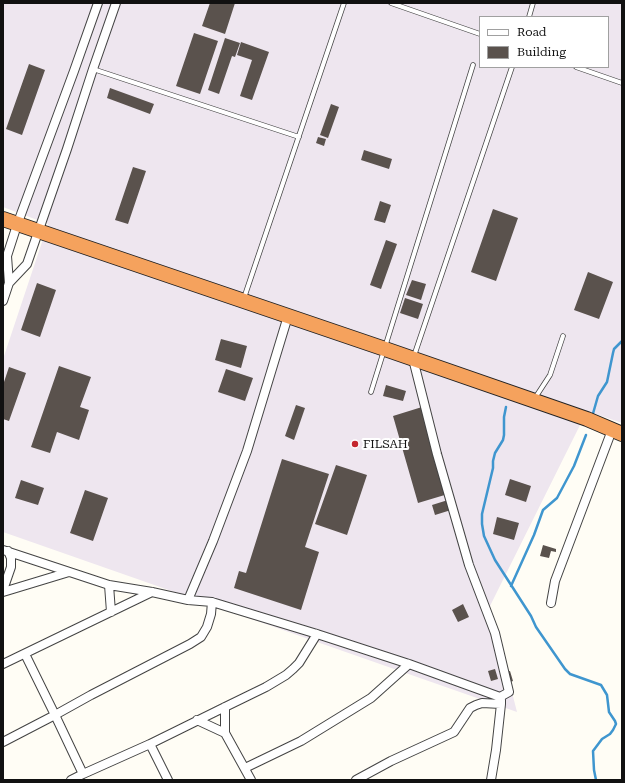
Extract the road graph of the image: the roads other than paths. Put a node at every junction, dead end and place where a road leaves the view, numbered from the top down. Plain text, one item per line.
1 (98, 3) edge
2 (116, 3) edge
3 (344, 3) edge
4 (390, 3) edge
5 (533, 3) edge
6 (529, 16) edge
7 (479, 34) edge
8 (473, 65) dead end
9 (512, 68) edge
10 (579, 68) edge
11 (93, 69) junction
12 (622, 83) edge
13 (299, 137) junction
14 (3, 219) edge
15 (17, 224) junction
16 (39, 232) junction
17 (9, 283) junction
18 (244, 300) junction
19 (3, 301) edge
20 (288, 316) junction
21 (563, 336) dead end
22 (385, 349) junction
23 (414, 359) junction
24 (371, 392) dead end
25 (533, 400) junction
26 (617, 432) edge
27 (6, 551) edge
28 (69, 572) junction
29 (109, 585) junction
30 (3, 591) edge
31 (152, 592) junction
32 (188, 600) junction
33 (212, 602) junction
34 (551, 602) dead end
35 (111, 612) junction
36 (317, 634) junction
37 (25, 654) junction
38 (3, 664) edge
39 (410, 664) junction
40 (501, 700) junction
41 (225, 706) junction
42 (55, 715) junction
43 (197, 720) junction
44 (225, 733) junction
45 (3, 742) edge
46 (150, 744) junction
47 (245, 768) junction
48 (83, 774) junction
49 (71, 780) edge
50 (168, 780) edge
51 (251, 780) edge
52 (356, 780) edge
53 (491, 780) edge

1 - 15 street
2 - 11 street
3 - 13 lane
4 - 7 lane
5 - 6 lane
8 - 22 lane
9 - 23 lane
10 - 12 lane
11 - 13 lane
11 - 16 street
13 - 18 lane
14 - 15 highway
15 - 16 highway
15 - 17 street
16 - 17 street
16 - 18 highway
17 - 19 street
18 - 20 highway
20 - 22 highway
20 - 32 street
21 - 25 lane
22 - 23 highway
22 - 24 lane
23 - 25 highway
23 - 40 street
25 - 26 highway
26 - 34 street
27 - 28 street
27 - 30 street
28 - 29 street
28 - 30 street
29 - 31 street
29 - 35 street
31 - 32 street
31 - 35 street
32 - 33 street
33 - 36 street
33 - 42 street
35 - 37 street
36 - 39 street
36 - 41 street
37 - 38 street
37 - 42 street
39 - 40 street
39 - 47 street
40 - 52 street
40 - 53 street
41 - 43 street
41 - 44 street
42 - 45 street
42 - 48 street
43 - 44 street
43 - 46 street
44 - 47 street
46 - 48 street
46 - 50 street
47 - 51 street
48 - 49 street

